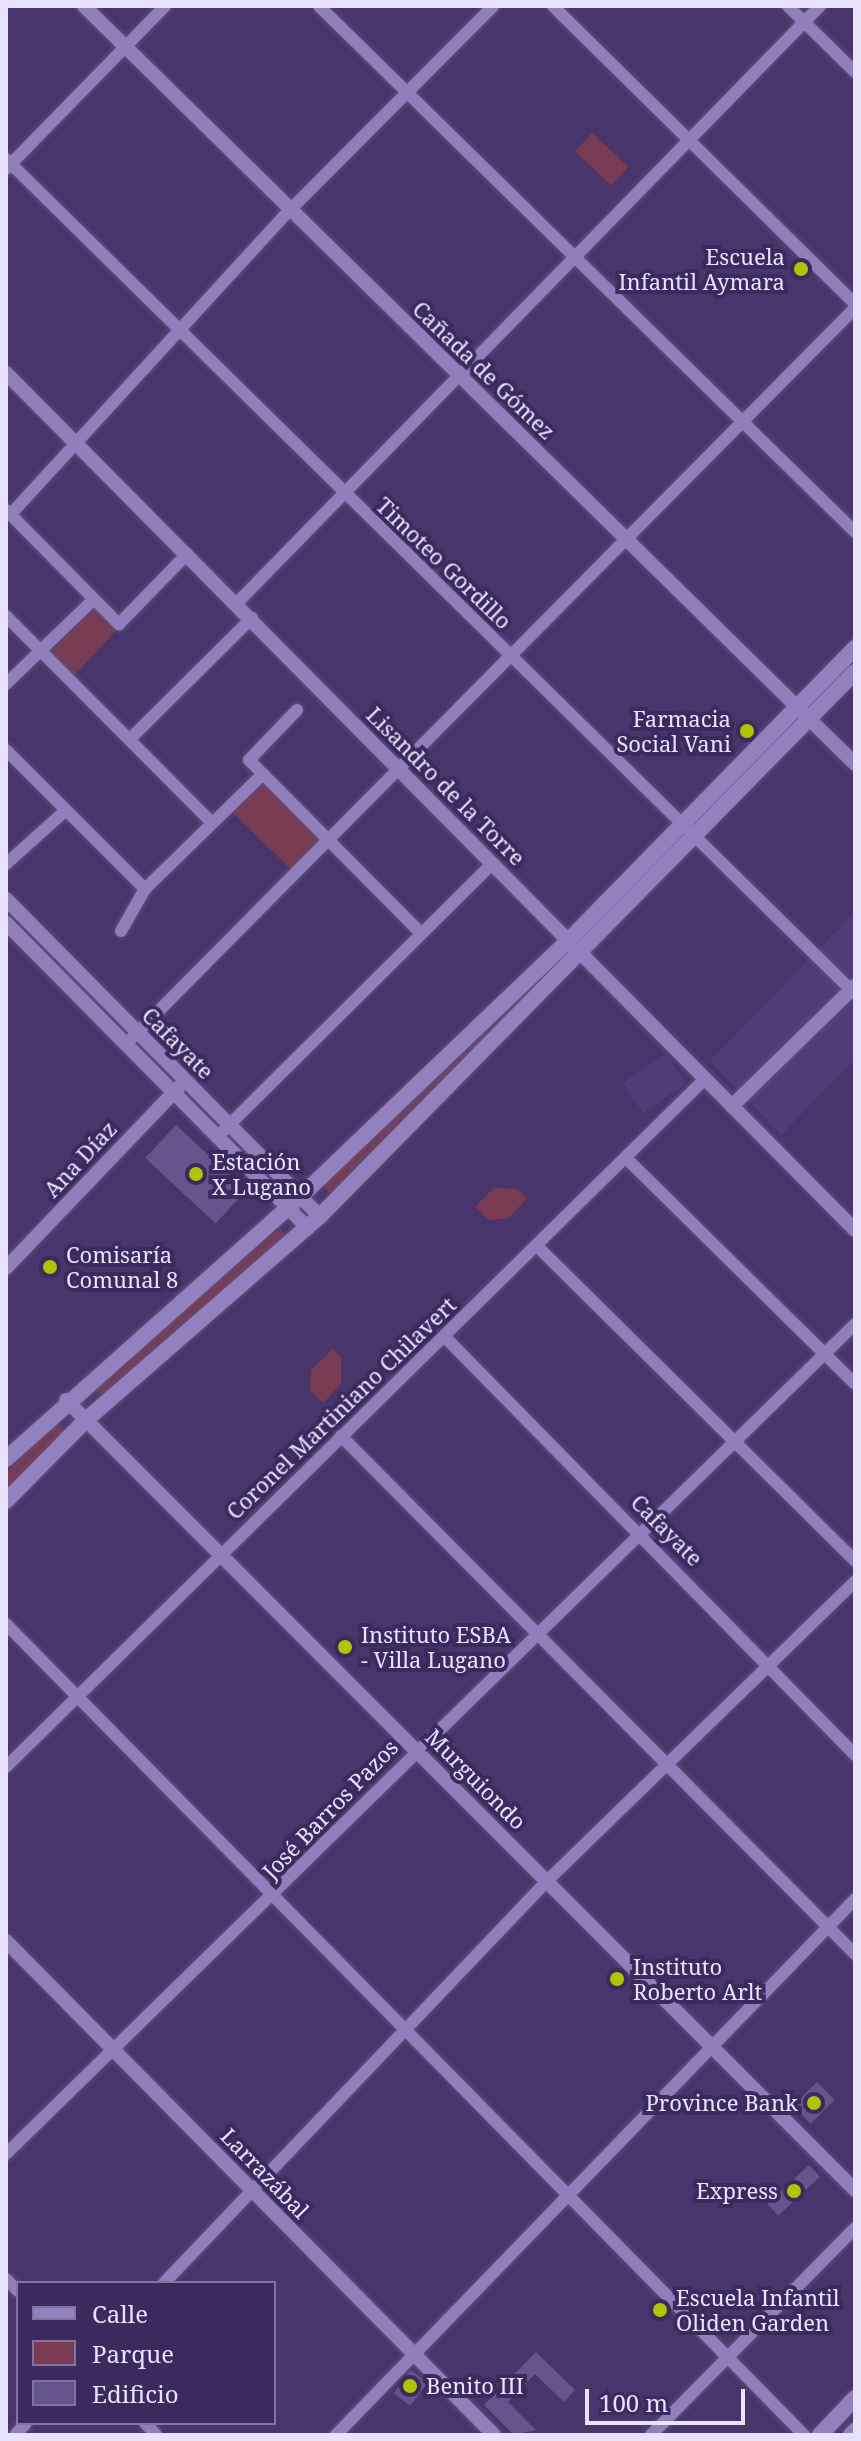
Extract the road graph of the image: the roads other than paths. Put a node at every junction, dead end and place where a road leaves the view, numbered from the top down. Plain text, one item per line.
1 (84, 6) edge
2 (165, 6) edge
3 (319, 6) edge
4 (493, 6) edge
5 (553, 6) edge
6 (788, 6) edge
7 (820, 6) edge
8 (804, 22) junction
9 (125, 47) junction
10 (855, 72) edge
11 (407, 93) junction
12 (689, 140) junction
13 (8, 164) edge
14 (290, 210) junction
15 (574, 259) junction
16 (855, 306) edge
17 (178, 329) junction
18 (6, 373) edge
19 (458, 376) junction
20 (742, 425) junction
21 (76, 444) junction
22 (344, 494) junction
23 (8, 512) edge
24 (855, 532) edge
25 (630, 542) junction
26 (187, 554) junction
27 (94, 599) junction
28 (237, 603) junction
29 (6, 616) edge
30 (252, 618) junction
31 (855, 648) edge
32 (40, 651) junction
33 (514, 659) junction
34 (855, 672) edge
35 (6, 684) edge
36 (797, 706) junction
37 (297, 710) dead end
38 (810, 719) junction
39 (130, 739) junction
40 (6, 750) edge
41 (855, 764) edge
42 (402, 773) junction
43 (263, 774) junction
44 (64, 812) junction
45 (211, 822) junction
46 (689, 829) junction
47 (332, 841) junction
48 (6, 864) edge
49 (492, 864) junction
50 (145, 889) junction
51 (6, 899) edge
52 (6, 923) edge
53 (121, 931) dead end
54 (420, 932) junction
55 (573, 946) junction
56 (854, 990) edge
57 (137, 1033) junction
58 (126, 1044) junction
59 (705, 1079) junction
60 (185, 1081) junction
61 (174, 1093) junction
62 (732, 1106) junction
63 (229, 1125) junction
64 (218, 1136) junction
65 (627, 1159) junction
66 (294, 1202) junction
67 (314, 1222) junction
68 (855, 1230) edge
69 (538, 1247) junction
70 (6, 1268) edge
71 (855, 1324) edge
72 (445, 1337) junction
73 (825, 1354) junction
74 (855, 1384) edge
75 (66, 1400) junction
76 (86, 1420) junction
77 (341, 1436) junction
78 (735, 1442) junction
79 (6, 1459) edge
80 (6, 1501) edge
81 (641, 1535) junction
82 (220, 1558) junction
83 (855, 1561) edge
84 (855, 1581) edge
85 (6, 1624) edge
86 (539, 1635) junction
87 (768, 1664) junction
88 (79, 1697) junction
89 (416, 1750) junction
90 (855, 1755) edge
91 (665, 1764) junction
92 (6, 1767) edge
93 (547, 1881) junction
94 (272, 1898) junction
95 (855, 1899) edge
96 (827, 1926) junction
97 (6, 1941) edge
98 (855, 1954) edge
99 (403, 2032) junction
100 (709, 2048) junction
101 (114, 2049) junction
102 (6, 2154) edge
103 (855, 2190) edge
104 (253, 2194) junction
105 (563, 2196) junction
106 (855, 2228) edge
107 (166, 2281) edge
108 (412, 2354) junction
109 (726, 2358) junction
110 (855, 2398) edge
111 (336, 2435) edge
112 (494, 2435) edge
113 (651, 2435) edge
114 (804, 2435) edge
115 (820, 2435) edge

1 - 9 street, Cañada de Gómez
2 - 9 street
3 - 11 street
4 - 11 street
5 - 12 street
6 - 8 street
7 - 8 street
8 - 10 street
8 - 12 street
9 - 13 street
9 - 14 street, Cañada de Gómez
11 - 14 street
11 - 15 street
12 - 15 street
12 - 16 street
13 - 17 street, Timoteo Gordillo
14 - 17 street
14 - 19 street, Cañada de Gómez
15 - 19 street
15 - 20 street
16 - 20 street
17 - 21 street
17 - 22 street, Timoteo Gordillo
18 - 21 street, Lisandro de la Torre
19 - 22 street
19 - 25 street, Cañada de Gómez
20 - 24 street
20 - 25 street
21 - 23 street
21 - 26 street, Lisandro de la Torre
22 - 28 street
22 - 33 street, Timoteo Gordillo
23 - 27 street
25 - 33 street
25 - 36 street, Cañada de Gómez
26 - 27 street
26 - 28 street, Lisandro de la Torre
27 - 32 street
28 - 30 street, Lisandro de la Torre
29 - 32 street
30 - 39 street
30 - 42 street, Lisandro de la Torre
31 - 36 main road
32 - 35 street
32 - 39 street
33 - 42 street
33 - 46 street, Timoteo Gordillo
34 - 38 main road
36 - 38 street, Cañada de Gómez
36 - 46 main road
37 - 43 street
38 - 41 street, Cañada de Gómez
38 - 46 main road
39 - 45 street
40 - 44 street
42 - 47 street
42 - 49 street, Lisandro de la Torre
43 - 45 street
43 - 47 street
44 - 48 street
44 - 50 street
45 - 50 street
46 - 55 main road
46 - 56 street, Timoteo Gordillo
47 - 54 street
47 - 57 street
49 - 54 street
49 - 55 street, Lisandro de la Torre
50 - 53 street
51 - 57 street, Cafayate
52 - 58 street, Cafayate
54 - 63 street
55 - 59 street, Lisandro de la Torre
55 - 66 main road
55 - 67 main road
56 - 62 street
57 - 58 street
57 - 60 street, Cafayate
58 - 61 street, Cafayate
59 - 62 street, Lisandro de la Torre
59 - 65 street, Coronel Martiniano Chilavert
60 - 61 street, Ana Díaz
60 - 63 street, Cafayate
61 - 64 street, Cafayate
61 - 70 street, Ana Díaz
62 - 68 street, Lisandro de la Torre
63 - 64 street
63 - 66 street, Cafayate
64 - 66 street, Cafayate
65 - 69 street, Coronel Martiniano Chilavert
65 - 73 street
66 - 67 street, Cafayate
66 - 75 main road
67 - 76 main road
69 - 72 street, Coronel Martiniano Chilavert
69 - 78 street
71 - 73 street, José Barros Pazos
72 - 77 street, Coronel Martiniano Chilavert
72 - 81 street, Cafayate
73 - 74 street
73 - 78 street, José Barros Pazos
75 - 76 street, Murguiondo
75 - 79 main road
76 - 80 main road
76 - 82 street, Murguiondo
77 - 82 street, Coronel Martiniano Chilavert
77 - 86 street
78 - 81 street, José Barros Pazos
78 - 83 street
81 - 86 street, José Barros Pazos
81 - 87 street, Cafayate
82 - 88 street, Coronel Martiniano Chilavert
82 - 89 street, Murguiondo
84 - 87 street
85 - 88 street
86 - 89 street, José Barros Pazos
86 - 91 street
87 - 90 street, Cafayate
87 - 91 street
88 - 92 street, Coronel Martiniano Chilavert
88 - 94 street
89 - 93 street, Murguiondo
89 - 94 street, José Barros Pazos
91 - 93 street
91 - 96 street
93 - 99 street
93 - 100 street, Murguiondo
94 - 99 street
94 - 101 street, José Barros Pazos
95 - 96 street
96 - 98 street
96 - 100 street
97 - 101 street, Larrazábal
99 - 104 street
99 - 105 street
100 - 103 street, Murguiondo
100 - 105 street
101 - 102 street, José Barros Pazos
101 - 104 street, Larrazábal
104 - 107 street
104 - 108 street, Larrazábal
105 - 108 street
105 - 109 street
106 - 109 street
108 - 111 street
108 - 112 street, Larrazábal
109 - 113 street
109 - 114 street
110 - 115 main road

